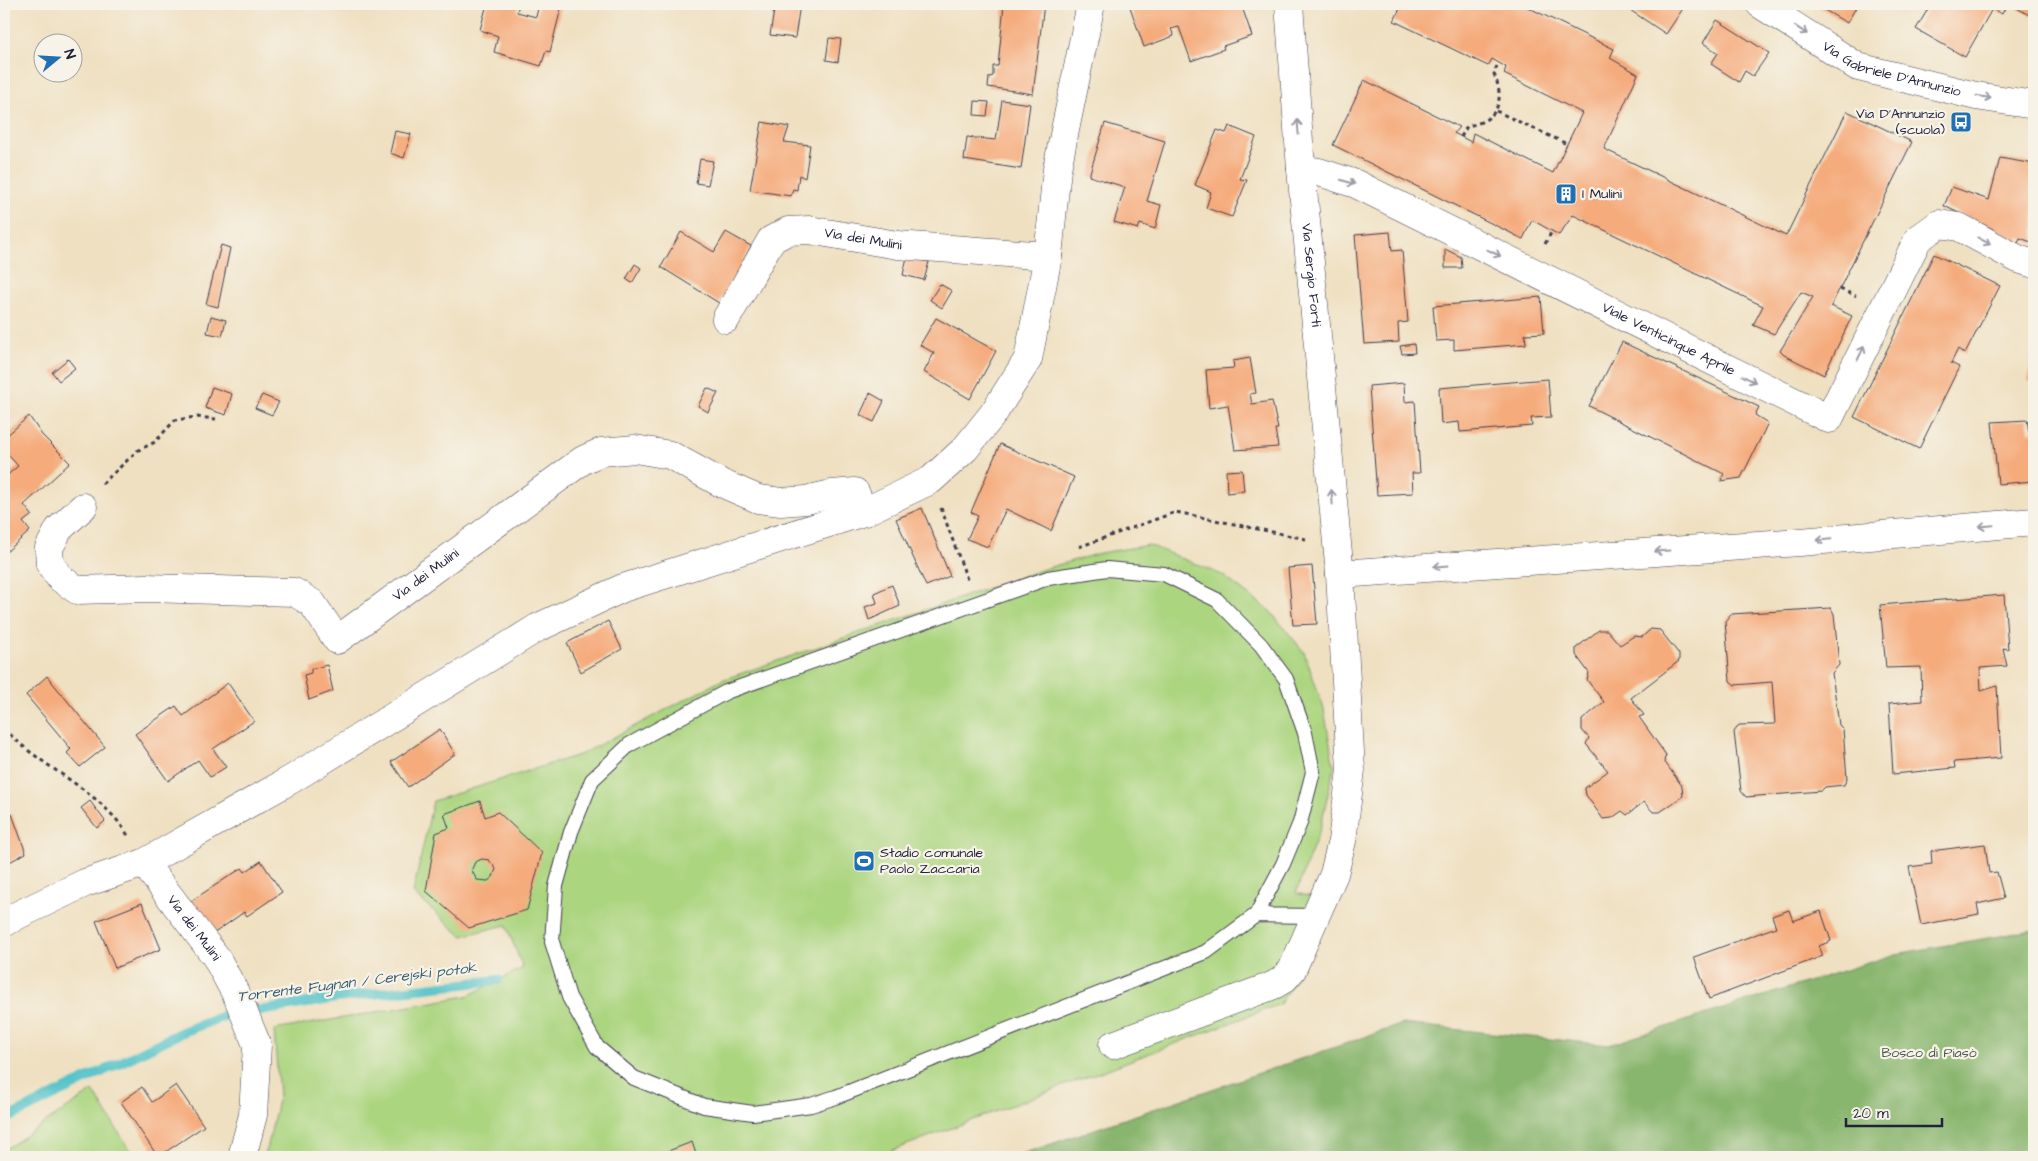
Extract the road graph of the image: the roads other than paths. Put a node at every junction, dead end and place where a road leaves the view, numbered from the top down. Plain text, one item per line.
1 (1091, 4) edge
2 (1289, 4) edge
3 (1760, 4) edge
4 (2034, 105) edge
5 (1301, 169) junction
6 (1048, 256) junction
7 (2034, 264) edge
8 (726, 319) dead end
9 (83, 507) road end
10 (864, 512) junction
11 (2034, 522) edge
12 (1340, 574) junction
13 (144, 863) junction
14 (1256, 915) junction
15 (1317, 916) junction
16 (4, 924) edge
17 (1113, 1045) dead end
18 (242, 1157) edge

1 - 6 street
5 -> 2 street, Via Sergio Forti
3 -> 4 street, Via Gabriele D'Annunzio
5 -> 7 street, Viale Venticinque Aprile
12 -> 5 street, Via Sergio Forti
6 - 8 street, Via dei Mulini
6 - 10 street
9 - 10 street, Via dei Mulini
10 - 13 street
11 -> 12 street
12 - 15 street
13 - 16 street
13 - 18 street, Via dei Mulini
14 - 14 lane
14 - 15 lane
15 - 17 street

